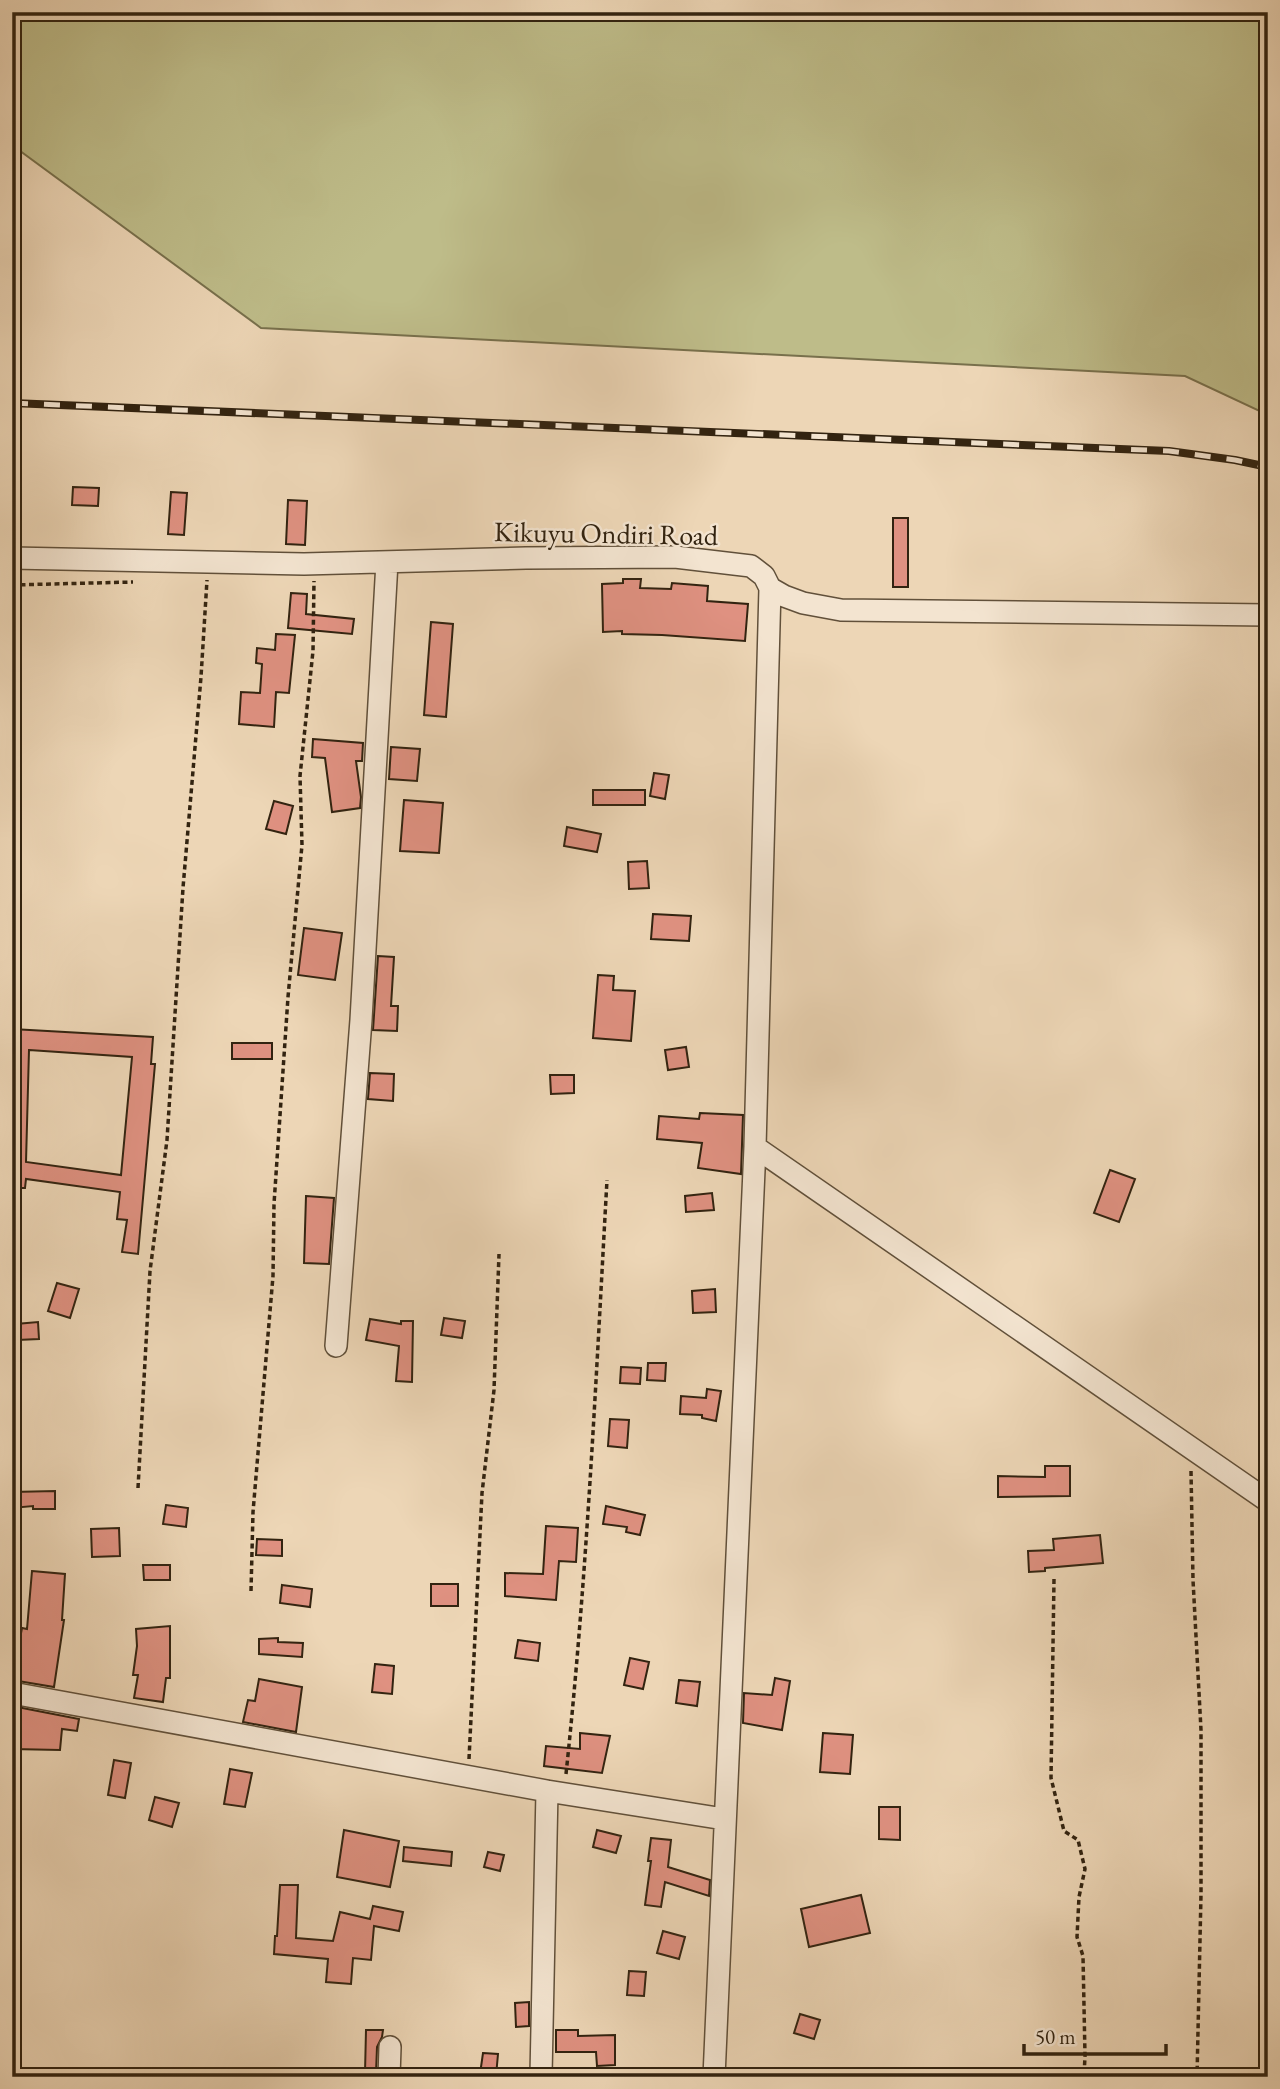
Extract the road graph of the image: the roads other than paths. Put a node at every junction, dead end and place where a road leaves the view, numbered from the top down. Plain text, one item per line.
1 (12, 558) edge
2 (387, 562) junction
3 (771, 588) junction
4 (1268, 615) edge
5 (755, 1147) junction
6 (336, 1346) dead end
7 (1268, 1501) edge
8 (12, 1693) edge
9 (555, 1793) junction
10 (724, 1819) junction
11 (390, 2047) dead end
12 (541, 2075) edge
13 (389, 2077) edge
14 (714, 2077) edge

1 - 2 street, Kikuyu Ondiri Road
2 - 3 street, Kikuyu Ondiri Road
2 - 6 street
3 - 4 street, Kikuyu Ondiri Road
3 - 5 street
5 - 7 street
5 - 10 street
8 - 9 street
9 - 10 street
9 - 12 street
10 - 14 street
11 - 13 street

